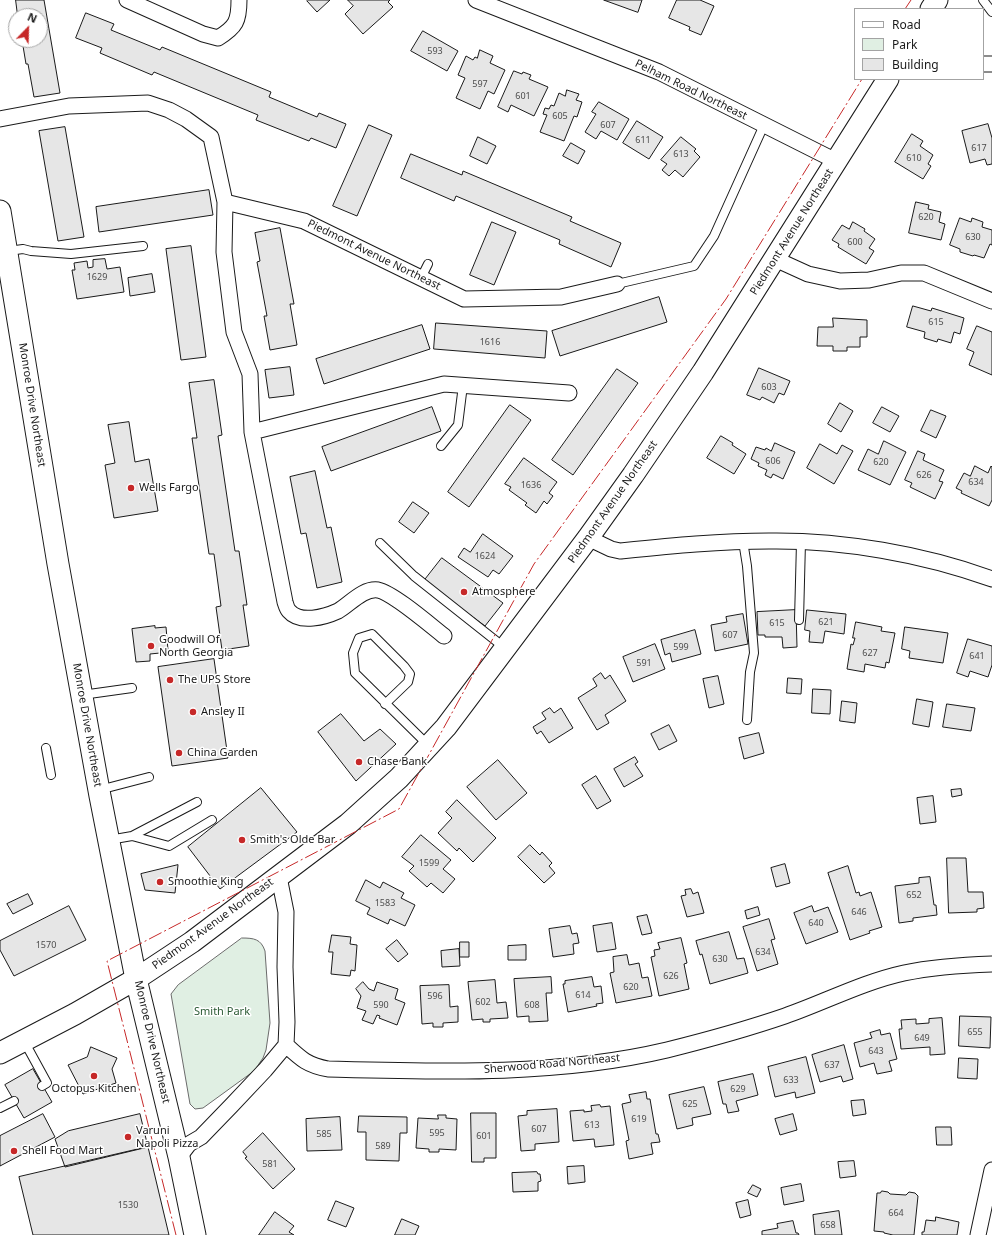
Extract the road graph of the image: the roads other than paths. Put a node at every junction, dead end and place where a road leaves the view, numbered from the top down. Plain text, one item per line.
1 (127, 0) edge
2 (239, 0) edge
3 (476, 0) edge
4 (983, 0) edge
5 (992, 12) edge
6 (887, 80) edge
7 (0, 119) edge
8 (764, 125) junction
9 (836, 161) junction
10 (225, 202) junction
11 (0, 210) edge
12 (143, 246) dead end
13 (7, 251) junction
14 (775, 259) junction
15 (428, 264) dead end
16 (422, 278) junction
17 (617, 284) joint
18 (992, 301) edge
19 (463, 385) junction
20 (568, 393) dead end
21 (252, 432) junction
22 (440, 446) dead end
23 (588, 538) junction
24 (743, 542) junction
25 (801, 542) junction
26 (380, 543) dead end
27 (992, 580) edge
28 (800, 620) dead end
29 (444, 636) dead end
30 (505, 648) junction
31 (132, 688) dead end
32 (82, 696) junction
33 (385, 704) junction
34 (747, 720) dead end
35 (428, 746) junction
36 (46, 748) dead end
37 (51, 775) dead end
38 (149, 777) dead end
39 (99, 790) junction
40 (197, 802) dead end
41 (212, 820) dead end
42 (132, 836) junction
43 (109, 841) junction
44 (279, 877) junction
45 (992, 964) edge
46 (136, 979) junction
47 (23, 1041) junction
48 (286, 1045) junction
49 (0, 1053) edge
50 (42, 1086) dead end
51 (14, 1101) dead end
52 (0, 1108) edge
53 (179, 1157) junction
54 (992, 1170) edge
55 (195, 1235) edge
56 (978, 1235) edge

1 - 2 street
3 - 8 street, Pelham Road Northeast
4 - 5 lane
6 - 9 main road, Piedmont Avenue Northeast
7 - 10 street
8 - 9 street, Pelham Road Northeast
8 - 17 lane
9 - 14 main road, Piedmont Avenue Northeast
10 - 16 street, Piedmont Avenue Northeast
10 - 21 street
11 - 13 main road, Monroe Drive Northeast
12 - 13 lane
13 - 32 main road, Monroe Drive Northeast
14 - 18 street
14 - 23 main road, Piedmont Avenue Northeast
15 - 16 lane
16 - 17 street, Piedmont Avenue Northeast
19 - 20 street
19 - 21 street
19 - 22 lane
21 - 29 street
23 - 24 street
23 - 30 main road, Piedmont Avenue Northeast
24 - 25 street
24 - 34 lane
25 - 27 street
25 - 28 lane
26 - 30 lane
30 - 35 main road, Piedmont Avenue Northeast
31 - 32 lane
32 - 39 main road, Monroe Drive Northeast
33 - 33 lane
33 - 35 lane
35 - 44 main road, Piedmont Avenue Northeast
36 - 37 lane
38 - 39 lane
39 - 43 main road, Monroe Drive Northeast
40 - 42 lane
41 - 42 lane
42 - 43 lane
43 - 46 main road, Monroe Drive Northeast
44 - 46 main road, Piedmont Avenue Northeast
44 - 48 street, Piedmont Avenue Northeast
45 - 48 street, Sherwood Road Northeast
46 - 47 main road, Piedmont Avenue Northeast
46 - 53 main road, Monroe Drive Northeast
47 - 49 main road, Piedmont Avenue Northeast
47 - 50 lane
48 - 53 street
51 - 52 lane
53 - 55 main road, Monroe Drive Northeast
54 - 56 street

